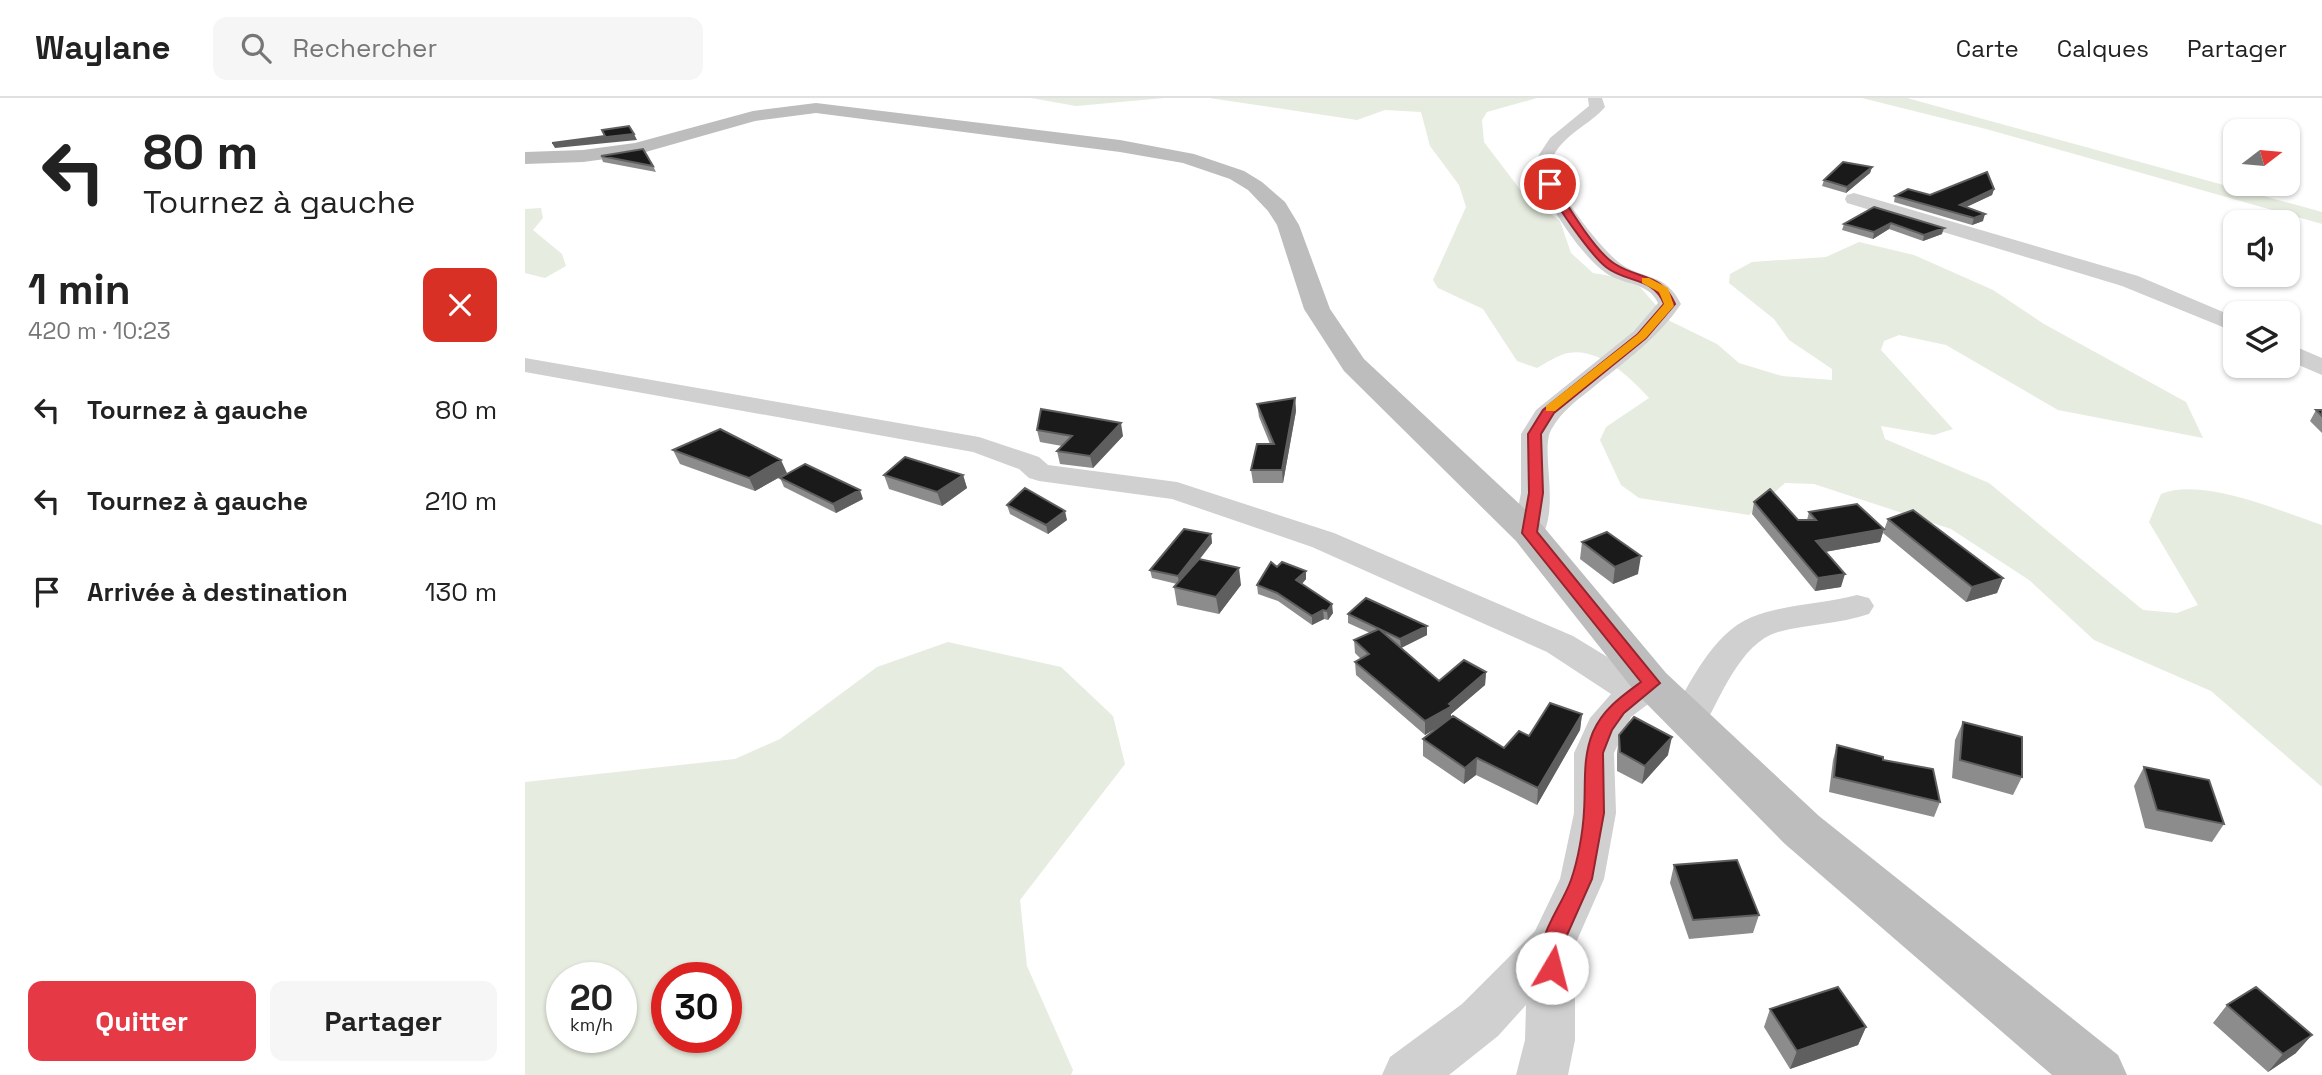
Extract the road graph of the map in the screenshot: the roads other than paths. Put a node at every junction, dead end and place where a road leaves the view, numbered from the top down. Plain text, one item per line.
1 (1595, 98) edge
2 (525, 158) edge
3 (1854, 199) dead end
4 (2223, 320) edge
5 (2300, 357) edge
6 (525, 365) edge
7 (2322, 368) edge
8 (1529, 533) junction
9 (1857, 606) dead end
10 (1644, 687) junction
11 (1688, 720) junction
12 (1552, 944) junction
13 (1408, 1075) edge
14 (1542, 1075) edge
15 (2097, 1075) edge

1 - 8 street
2 - 8 street
3 - 4 street
5 - 7 street
6 - 10 street
8 - 10 street
9 - 11 street
10 - 11 street
10 - 12 street
11 - 15 street
12 - 13 street
12 - 14 street

